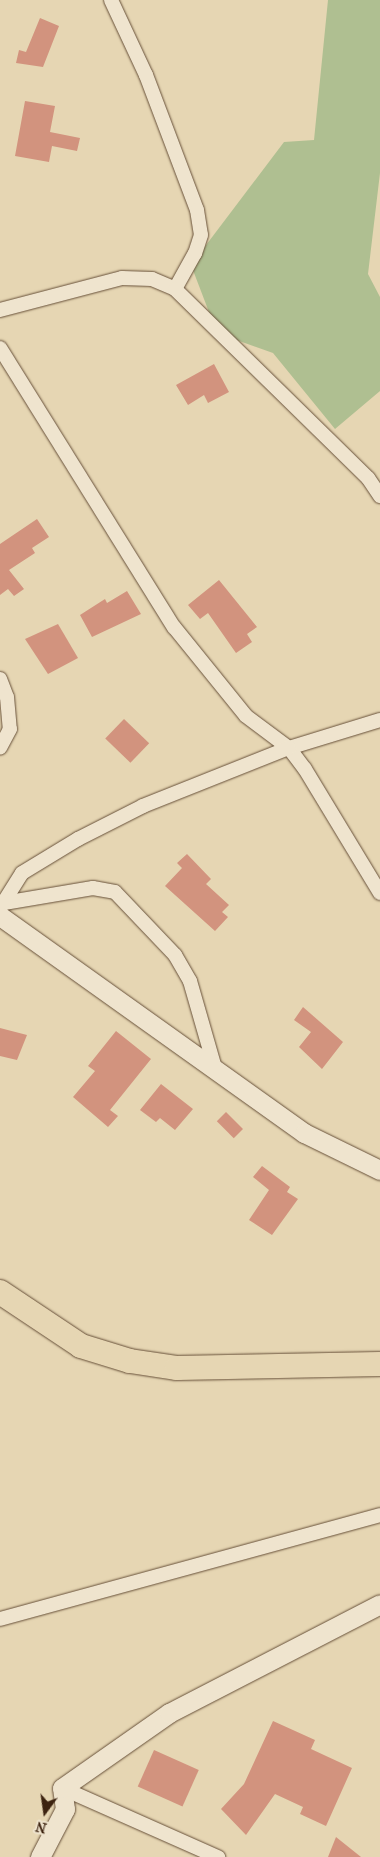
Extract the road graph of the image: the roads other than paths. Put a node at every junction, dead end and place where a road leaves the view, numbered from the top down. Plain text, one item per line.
1 (111, 0) edge
2 (175, 289) junction
3 (0, 310) edge
4 (0, 348) edge
5 (380, 496) edge
6 (0, 680) edge
7 (380, 720) edge
8 (0, 748) edge
9 (289, 748) junction
10 (380, 892) edge
11 (1, 909) edge
12 (215, 1068) junction
13 (380, 1170) edge
14 (0, 1292) edge
15 (380, 1364) edge
16 (380, 1515) edge
17 (380, 1604) edge
18 (0, 1619) edge
19 (62, 1788) junction
20 (40, 1857) edge
21 (218, 1857) edge

1 - 2 street
2 - 3 street
2 - 5 street
4 - 9 street
6 - 8 street
7 - 9 street
9 - 10 street
9 - 11 street
11 - 12 street
11 - 12 street
12 - 13 street
14 - 15 highway
16 - 18 street
17 - 19 street
19 - 20 street
19 - 21 street

